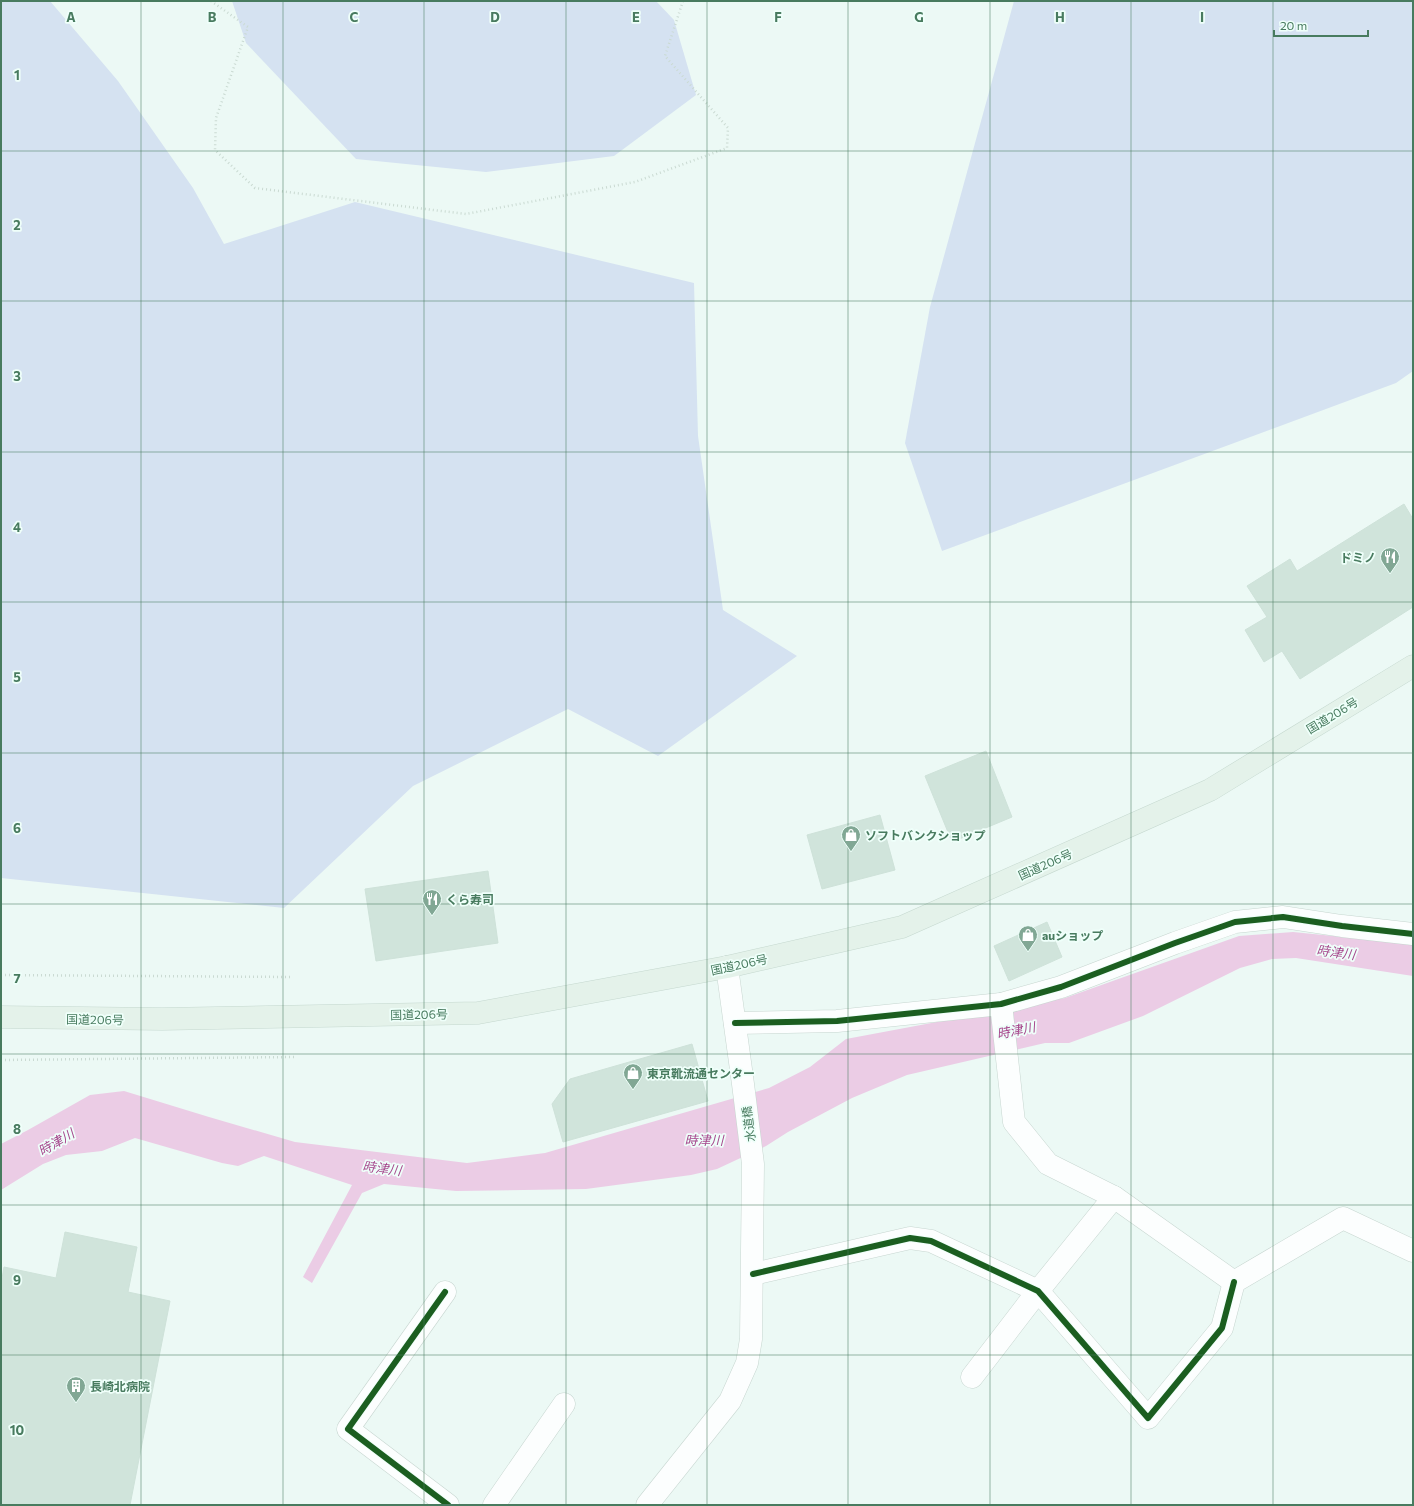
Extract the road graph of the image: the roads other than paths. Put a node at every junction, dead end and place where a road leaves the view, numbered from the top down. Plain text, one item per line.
1 (1413, 666) edge
2 (1413, 934) edge
3 (727, 967) junction
4 (1001, 1004) junction
5 (1, 1017) edge
6 (735, 1023) junction
7 (1114, 1197) junction
8 (1413, 1251) edge
9 (753, 1274) junction
10 (1234, 1282) junction
11 (1038, 1291) junction
12 (445, 1292) dead end
13 (972, 1377) dead end
14 (564, 1404) dead end
15 (448, 1505) edge
16 (494, 1505) edge
17 (647, 1505) edge

1 - 3 highway, 国道206号
2 - 4 street
3 - 5 highway, 国道206号
3 - 6 street, 水道橋
4 - 6 street
4 - 7 street
6 - 9 street, 水道橋
7 - 10 street
7 - 11 street
8 - 10 street
9 - 11 street
9 - 17 street, 水道橋
10 - 11 street
11 - 13 street
12 - 15 street
14 - 16 street

